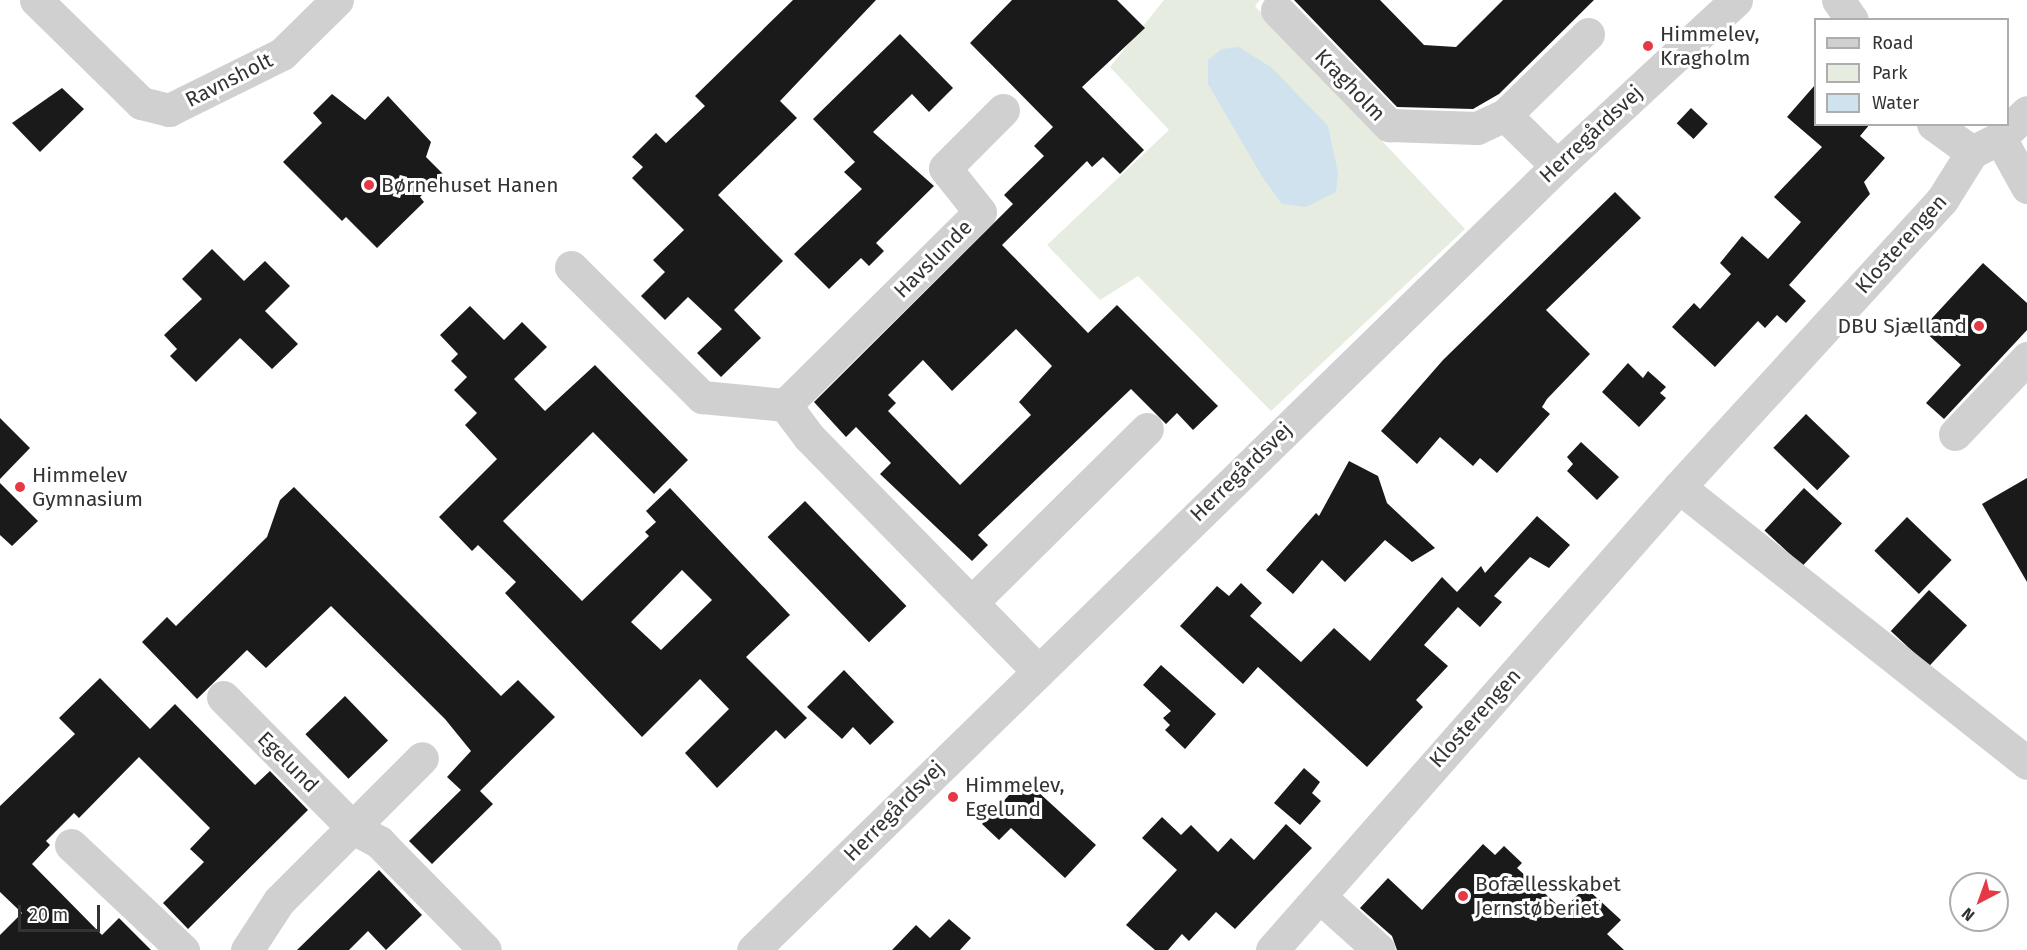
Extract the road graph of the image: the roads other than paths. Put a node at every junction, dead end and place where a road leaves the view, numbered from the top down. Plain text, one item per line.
1 (36, 0) edge
2 (337, 0) edge
3 (1736, 0) edge
4 (1838, 0) edge
5 (1277, 10) dead end
6 (1851, 18) edge
7 (1588, 34) dead end
8 (1003, 110) dead end
9 (2027, 112) edge
10 (1505, 115) junction
11 (1938, 126) edge
12 (1986, 145) junction
13 (1557, 166) junction
14 (2027, 187) edge
15 (571, 267) dead end
16 (2027, 358) edge
17 (785, 405) junction
18 (1147, 429) dead end
19 (1955, 434) dead end
20 (1679, 487) junction
21 (972, 602) junction
22 (1037, 670) junction
23 (223, 697) dead end
24 (422, 758) dead end
25 (2027, 763) edge
26 (353, 828) junction
27 (71, 845) dead end
28 (1320, 897) junction
29 (183, 950) edge
30 (247, 950) edge
31 (485, 950) edge
32 (753, 950) edge
33 (1272, 950) edge
34 (1379, 950) edge

1 - 2 street, Ravnsholt
3 - 13 street, Herregårdsvej
4 - 6 street
5 - 10 street, Kragholm
7 - 10 street, Kragholm
8 - 17 street, Havslunde
9 - 12 street, Klosterengen
10 - 13 street
11 - 12 street
12 - 14 street
12 - 20 street, Klosterengen
13 - 22 street, Herregårdsvej
15 - 17 street
16 - 19 street
17 - 21 street
18 - 21 street
20 - 25 street
20 - 28 street, Klosterengen
21 - 22 street
22 - 32 street, Herregårdsvej
23 - 26 street, Egelund
24 - 26 street
26 - 30 street
26 - 31 street, Egelund
27 - 29 street
28 - 33 street, Klosterengen
28 - 34 street

